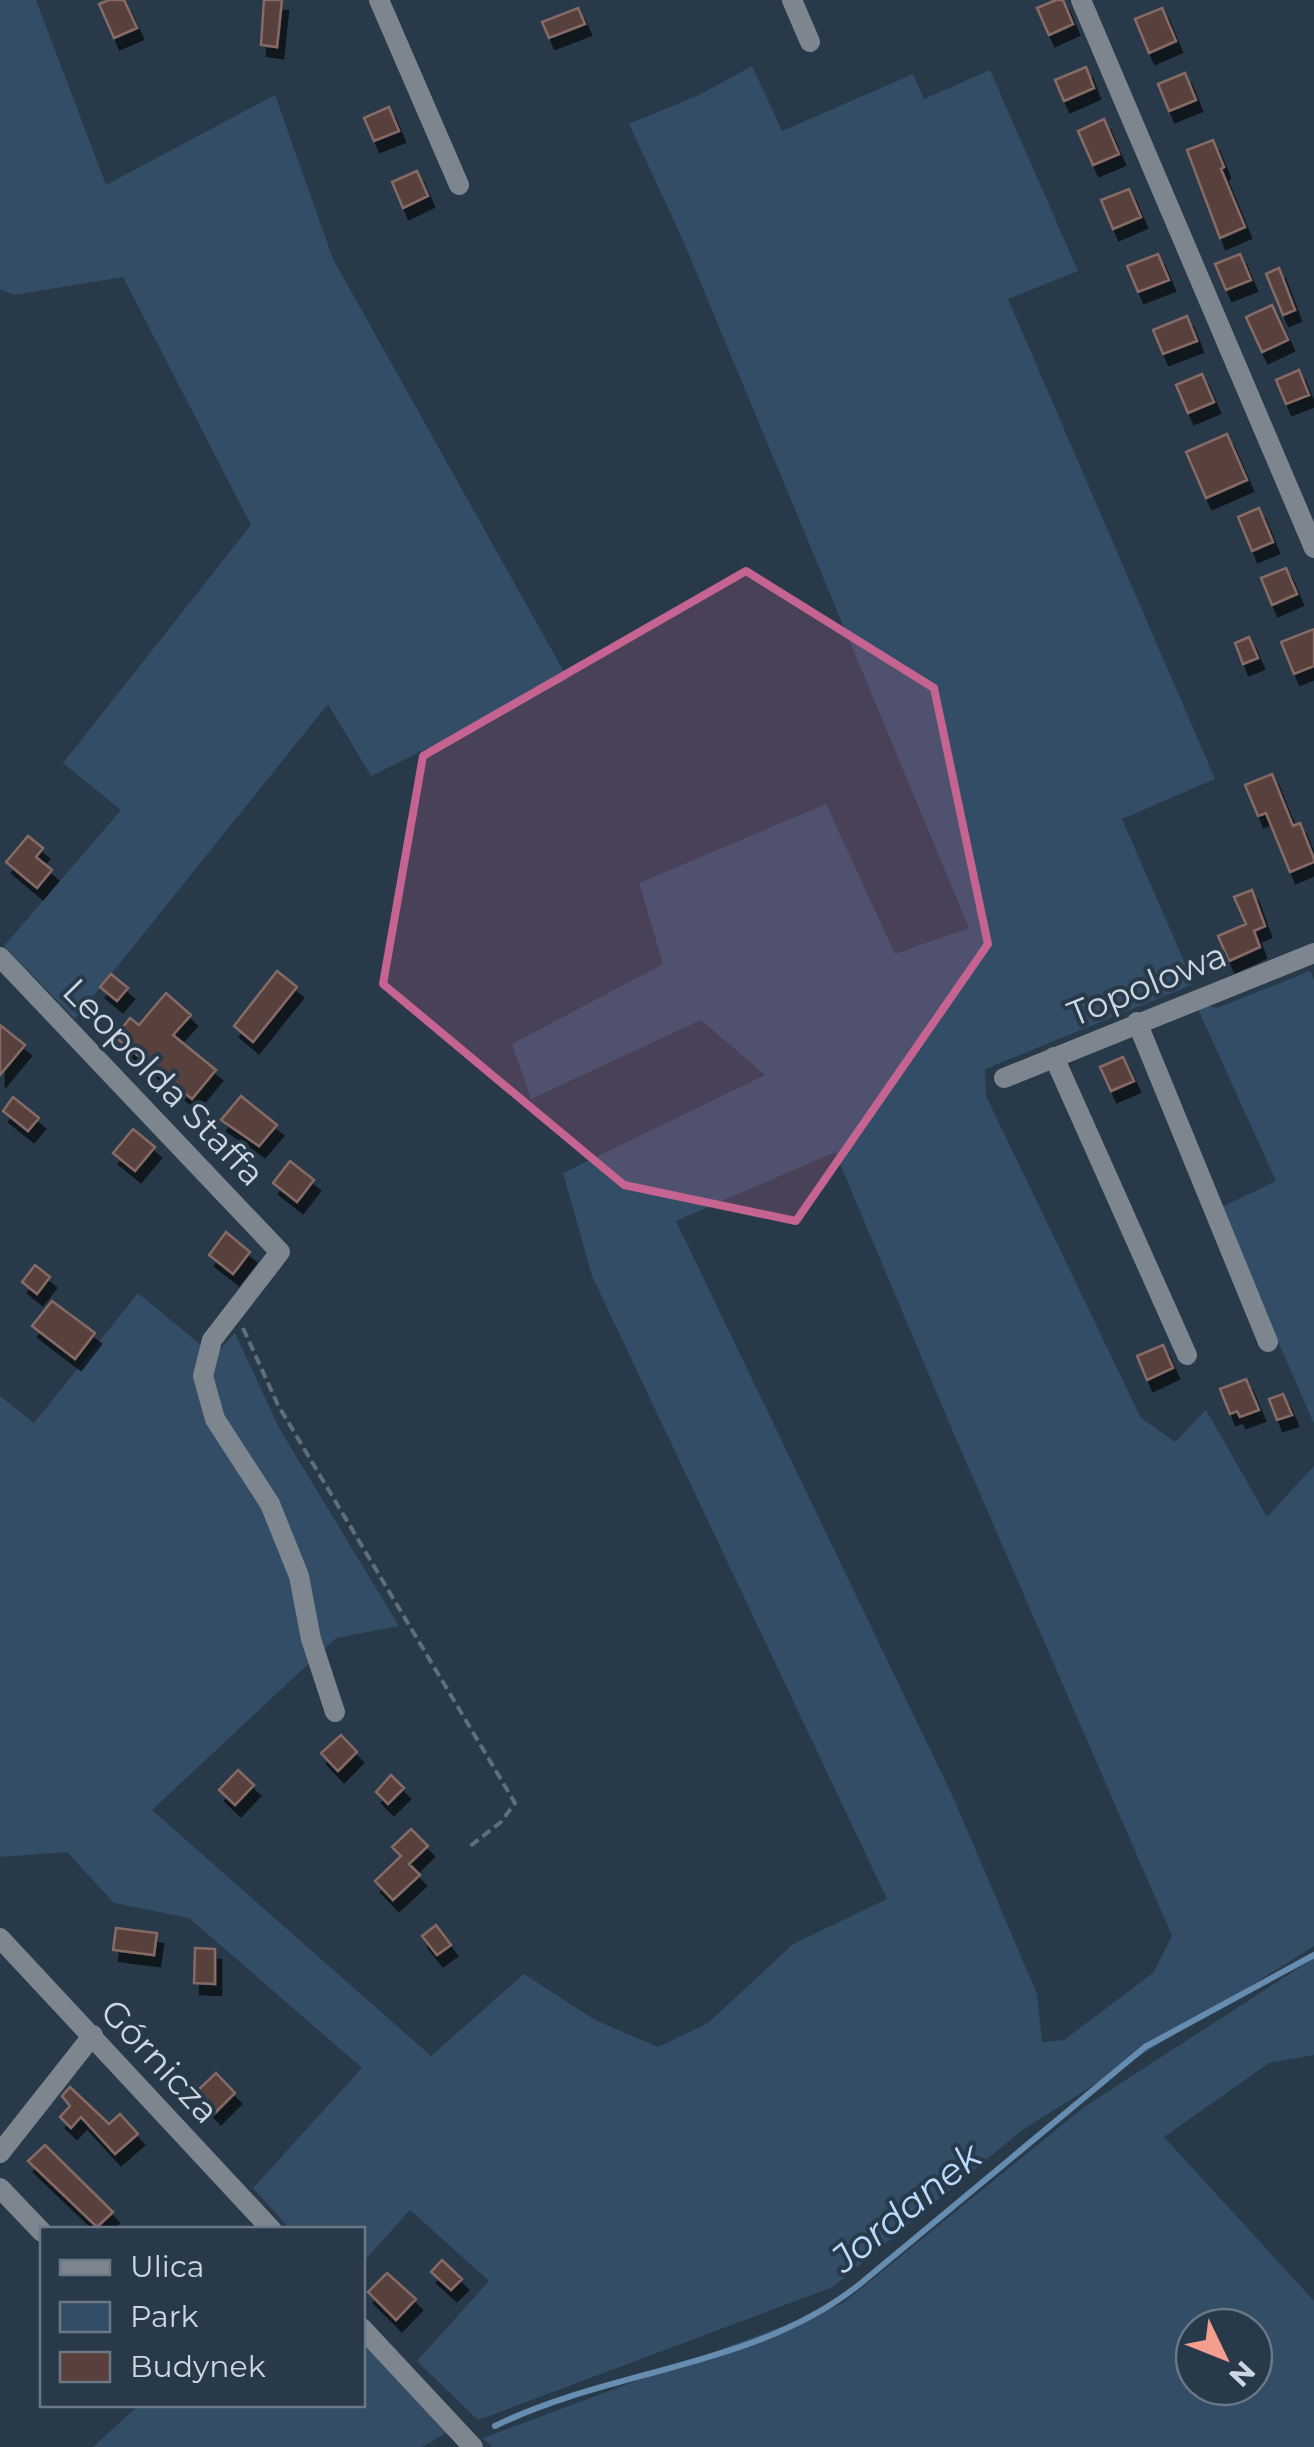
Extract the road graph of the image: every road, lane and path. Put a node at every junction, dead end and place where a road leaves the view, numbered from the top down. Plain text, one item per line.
1 (380, 0) edge
2 (792, 0) edge
3 (1080, 0) edge
4 (810, 42) dead end
5 (459, 186) dead end
6 (1314, 548) edge
7 (1314, 953) edge
8 (0, 956) edge
9 (1137, 1022) junction
10 (1054, 1057) junction
11 (1004, 1078) dead end
12 (236, 1310) junction
13 (1268, 1342) dead end
14 (1187, 1355) dead end
15 (335, 1712) dead end
16 (469, 1847) dead end
17 (0, 1938) edge
18 (93, 2036) junction
19 (0, 2152) edge
20 (0, 2188) edge
21 (269, 2227) edge
22 (40, 2230) edge
23 (365, 2331) edge
24 (472, 2447) edge

1 - 5 street
2 - 4 street
3 - 6 street
7 - 9 street, Topolowa
8 - 12 street, Leopolda Staffa
9 - 10 street, Topolowa
9 - 13 street
10 - 11 street, Topolowa
10 - 14 street
12 - 15 street
12 - 16 path
17 - 18 street, Górnicza
18 - 19 street
18 - 21 street, Górnicza
20 - 22 street
23 - 24 street

